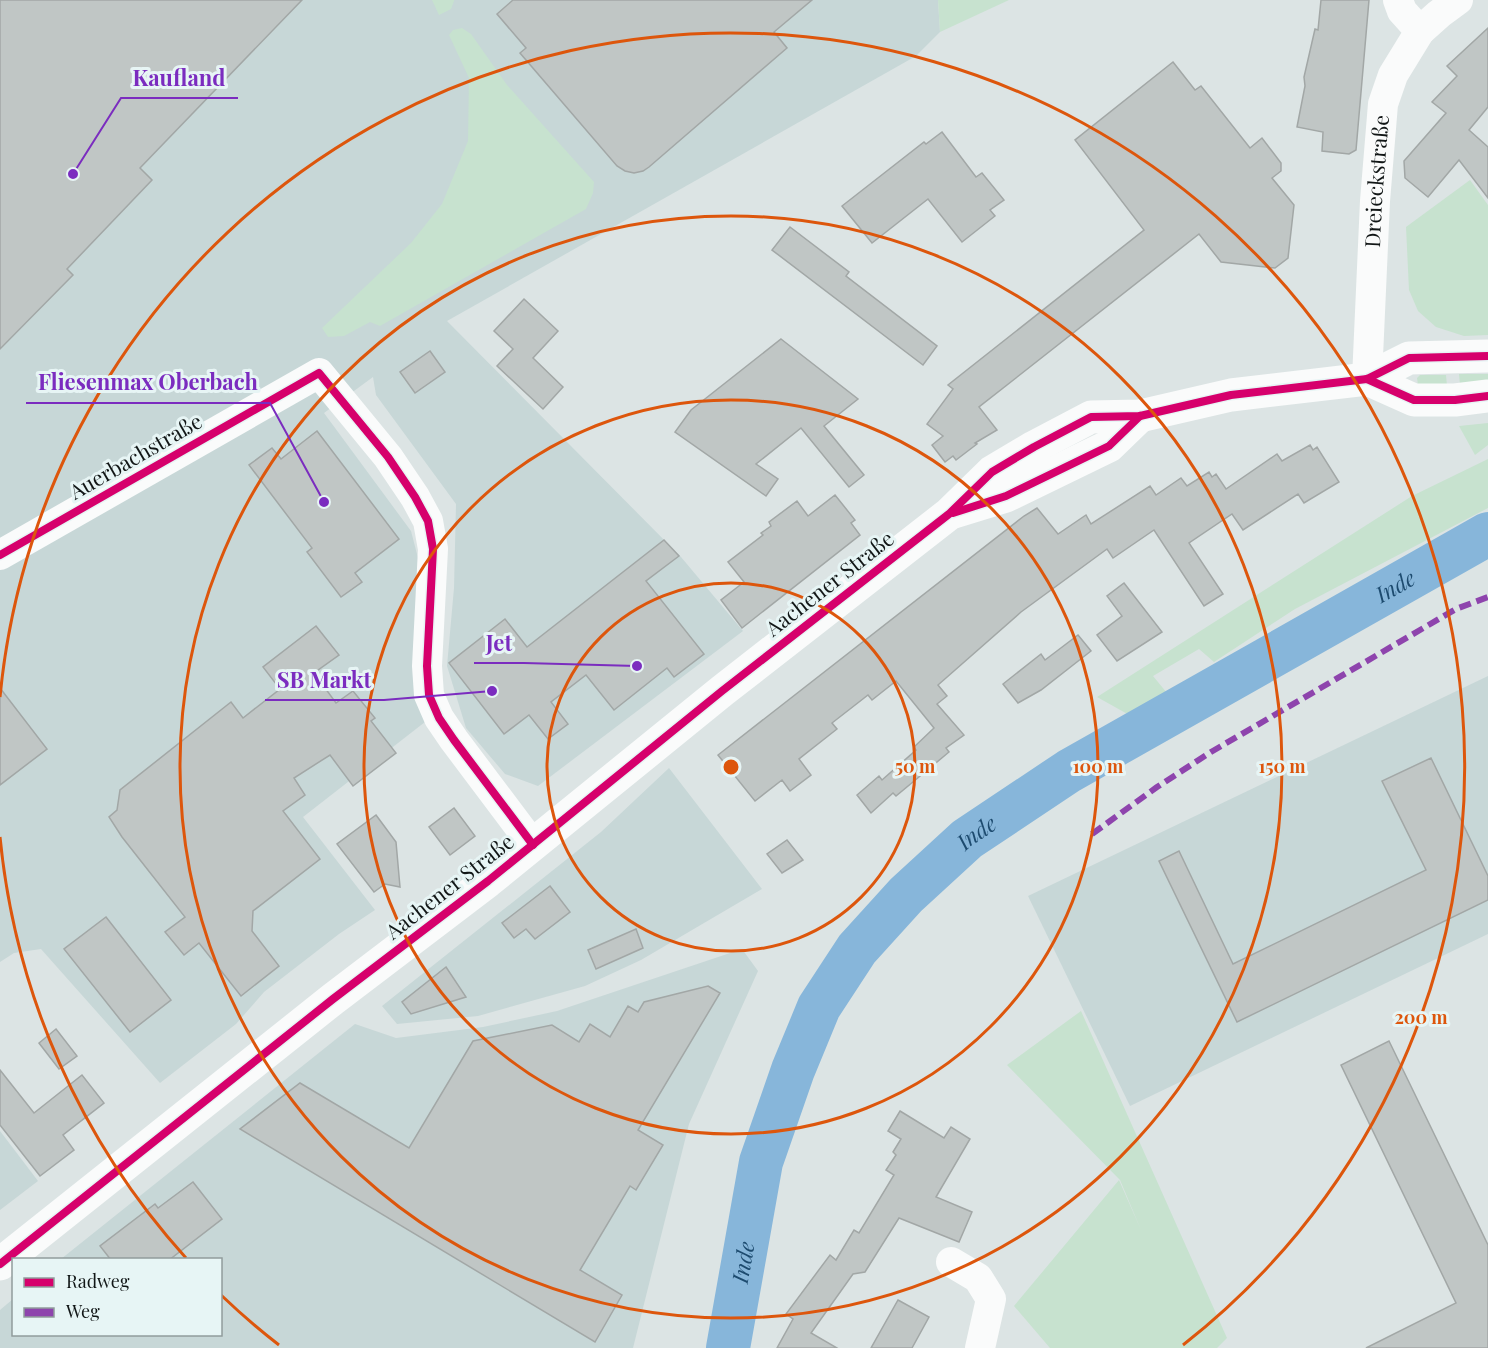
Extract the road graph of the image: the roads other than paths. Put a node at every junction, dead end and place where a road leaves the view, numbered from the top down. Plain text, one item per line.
1 (1398, 0) edge
2 (1458, 0) edge
3 (1420, 31) junction
4 (1488, 356) edge
5 (1367, 379) junction
6 (1488, 396) edge
7 (0, 555) edge
8 (533, 845) junction
9 (951, 1262) dead end
10 (0, 1264) edge
11 (980, 1348) edge

1 - 3 street
2 - 3 street, Dreieckstraße
3 - 5 street, Dreieckstraße
4 - 5 main road
5 - 6 main road
5 - 8 main road, Aachener Straße
7 - 8 street, Auerbachstraße
8 - 10 main road, Aachener Straße
9 - 11 street

